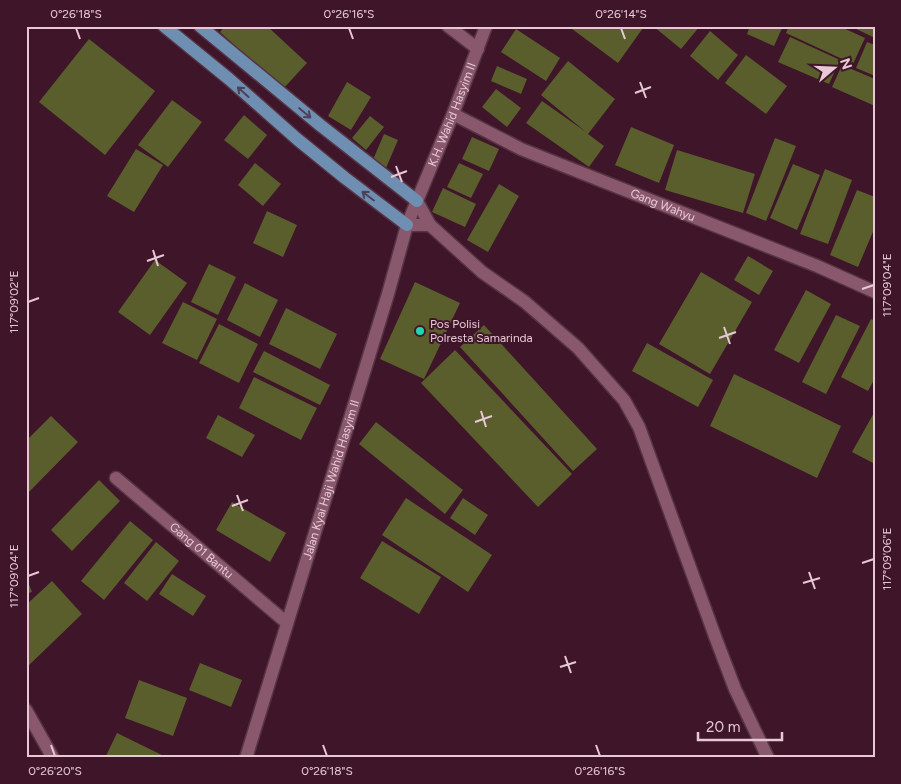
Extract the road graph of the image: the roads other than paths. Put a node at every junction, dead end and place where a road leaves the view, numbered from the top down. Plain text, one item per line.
1 (164, 26) edge
2 (200, 26) edge
3 (448, 26) edge
4 (486, 26) edge
5 (478, 49) junction
6 (453, 114) junction
7 (417, 202) junction
8 (407, 225) junction
9 (430, 225) junction
10 (875, 292) edge
11 (116, 478) dead end
12 (288, 624) junction
13 (26, 710) edge
14 (53, 758) edge
15 (246, 758) edge
16 (768, 758) edge

8 -> 1 main road
2 -> 7 main road
3 - 5 street
4 - 5 street, K.H. Wahid Hasyim II
5 - 6 street, K.H. Wahid Hasyim II
6 - 7 street, K.H. Wahid Hasyim II
6 - 10 street, Gang Wahyu
7 - 8 street, Jalan Kyai Haji Wahid Hasyim II
7 - 9 street
8 - 9 street
8 - 12 street, Jalan Kyai Haji Wahid Hasyim II
9 - 16 street
11 - 12 street, Gang 01 Bantu
12 - 15 street, Jalan Kyai Haji Wahid Hasyim II
13 - 14 street

